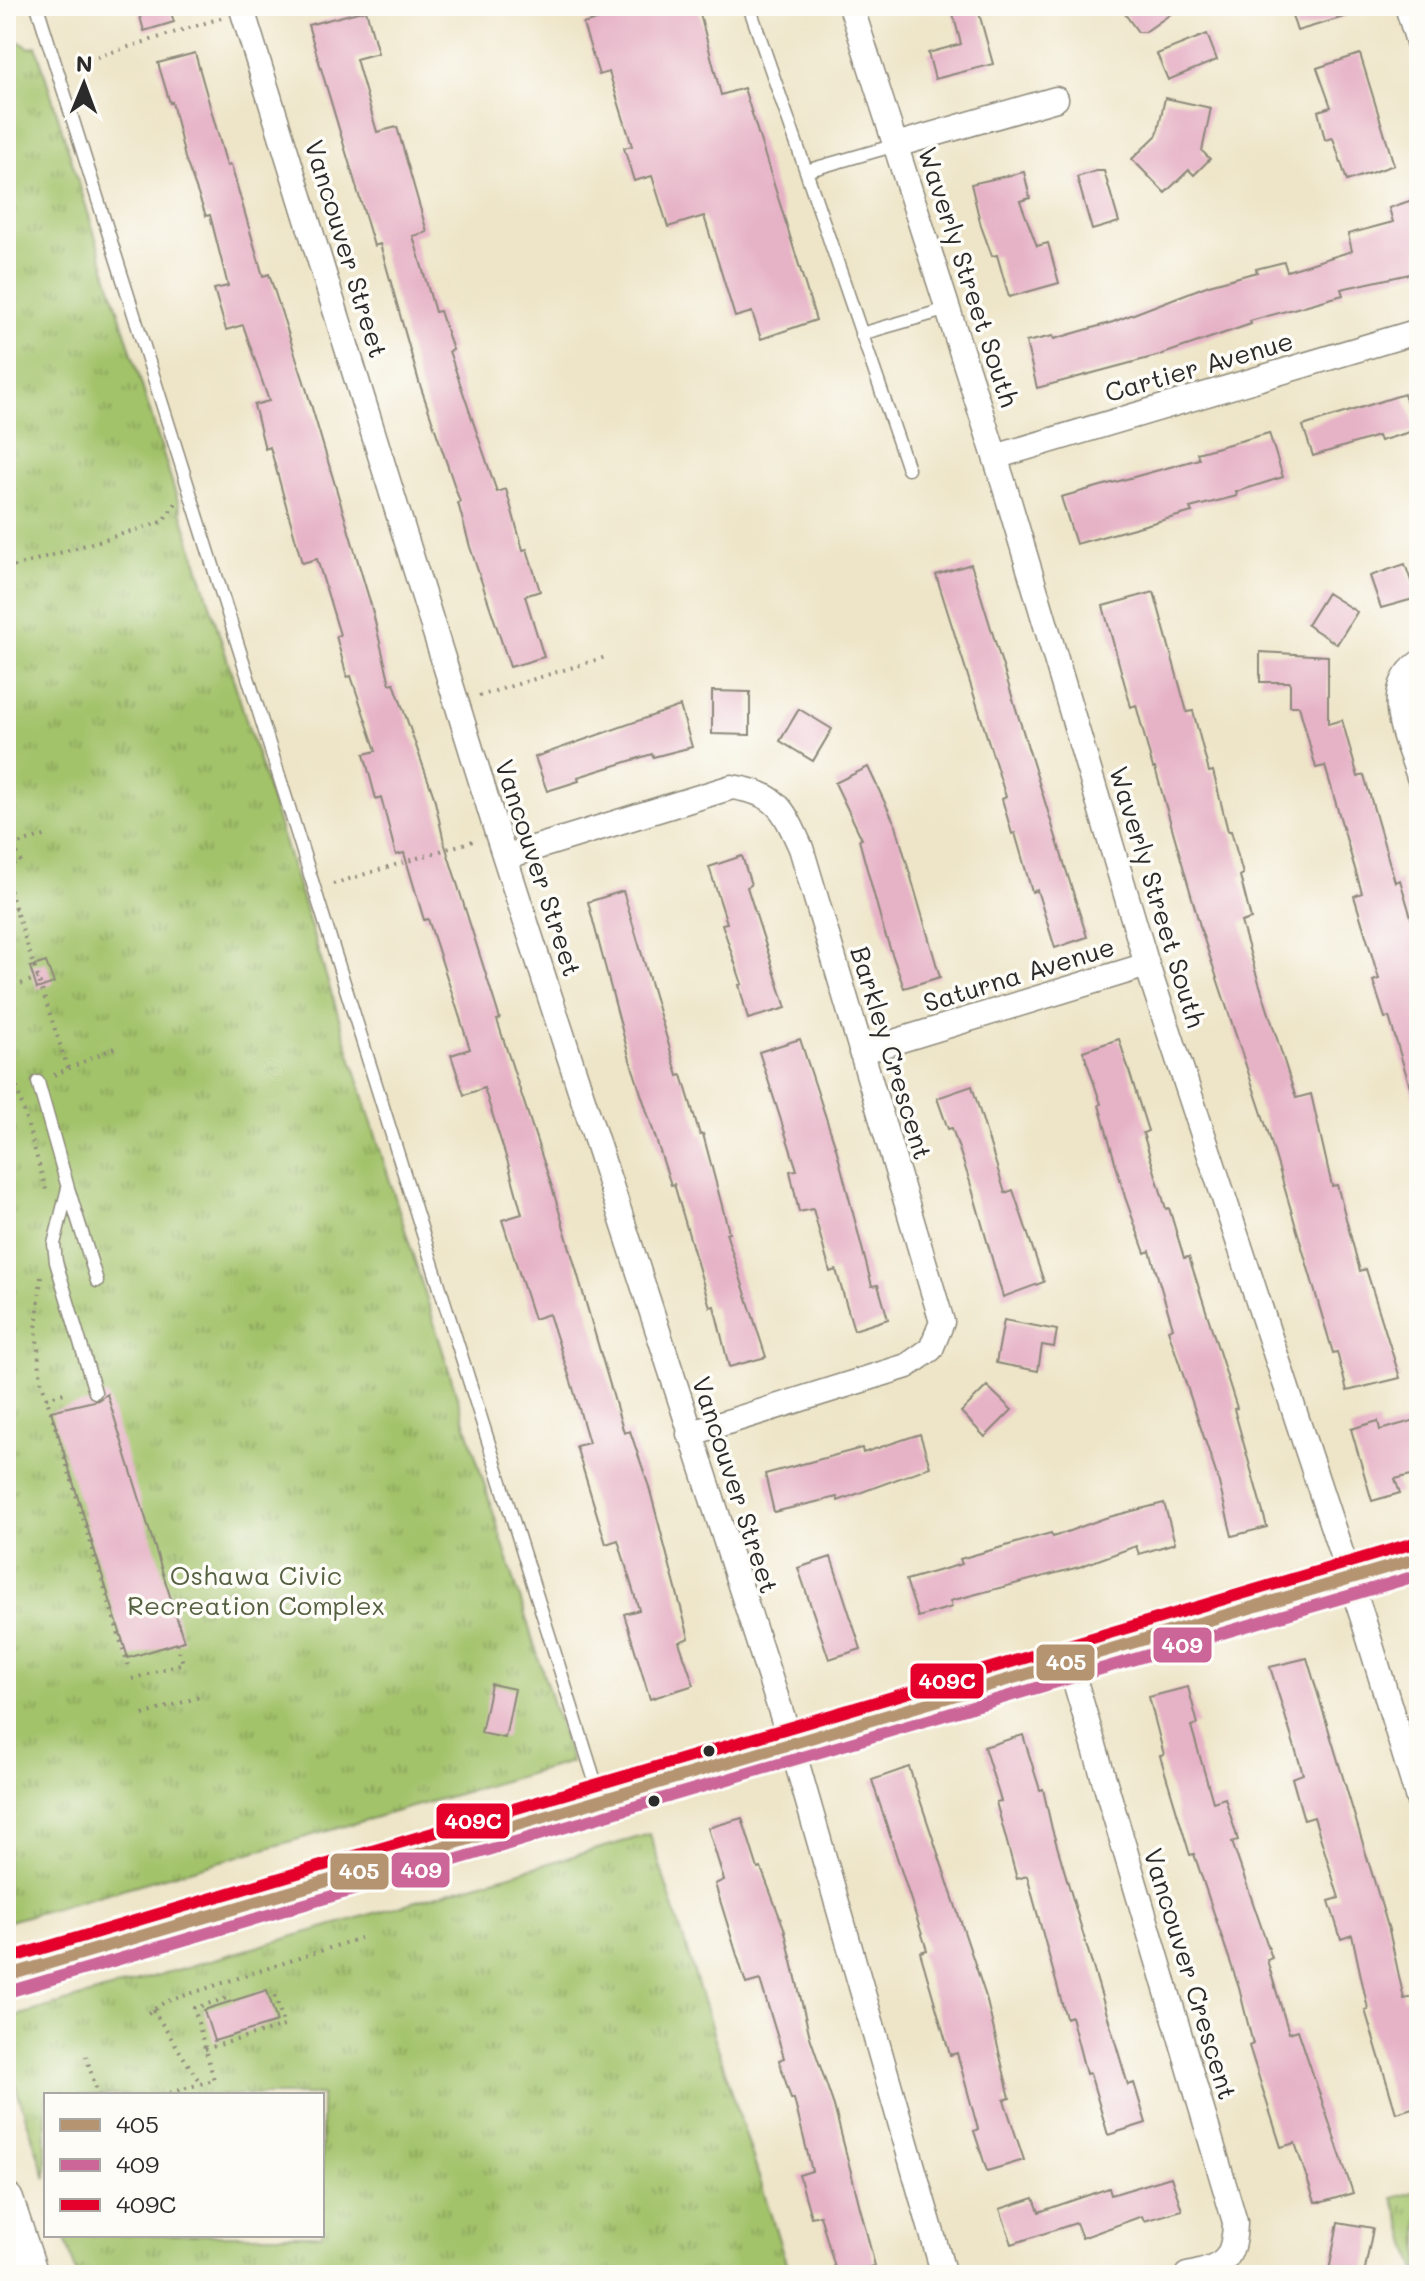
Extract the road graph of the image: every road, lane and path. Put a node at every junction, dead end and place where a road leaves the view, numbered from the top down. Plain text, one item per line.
1 (37, 6) edge
2 (749, 6) edge
3 (851, 6) edge
4 (1407, 6) edge
5 (242, 9) edge
6 (1419, 45) edge
7 (74, 64) dead end
8 (1056, 99) dead end
9 (896, 145) junction
10 (806, 171) junction
11 (948, 309) junction
12 (1419, 331) edge
13 (861, 334) junction
14 (995, 457) junction
15 (908, 469) dead end
16 (189, 493) junction
17 (6, 569) edge
18 (606, 657) dead end
19 (1419, 663) edge
20 (457, 703) junction
21 (1419, 777) edge
22 (497, 833) junction
23 (48, 835) dead end
24 (505, 857) junction
25 (6, 863) edge
26 (6, 875) edge
27 (333, 884) dead end
28 (15, 908) junction
29 (6, 911) edge
30 (1147, 965) junction
31 (38, 978) junction
32 (6, 989) edge
33 (118, 1046) dead end
34 (6, 1049) edge
35 (861, 1052) junction
36 (68, 1069) junction
37 (38, 1082) joint
38 (68, 1188) junction
39 (48, 1206) dead end
40 (42, 1268) dead end
41 (97, 1281) dead end
42 (95, 1392) dead end
43 (64, 1393) dead end
44 (46, 1398) junction
45 (689, 1434) junction
46 (1419, 1558) edge
47 (1349, 1578) junction
48 (177, 1643) dead end
49 (1069, 1661) junction
50 (128, 1665) dead end
51 (132, 1679) dead end
52 (199, 1697) dead end
53 (143, 1715) dead end
54 (791, 1743) junction
55 (601, 1800) junction
56 (1419, 1802) edge
57 (360, 1938) dead end
58 (6, 1976) edge
59 (274, 1991) dead end
60 (227, 1998) dead end
61 (205, 2049) junction
62 (86, 2056) dead end
63 (201, 2084) junction
64 (97, 2093) edge
65 (169, 2093) edge
66 (6, 2200) edge
67 (31, 2275) edge
68 (944, 2275) edge
69 (1187, 2275) edge

1 - 16 lane
2 - 10 lane
3 - 9 street, Waverly Street South
4 - 6 street
5 - 7 path
5 - 20 street, Vancouver Street
8 - 9 street
9 - 10 lane
9 - 11 street, Waverly Street South
10 - 13 lane
11 - 13 lane
11 - 14 street, Waverly Street South
12 - 14 street, Cartier Avenue
13 - 15 lane
14 - 30 street, Waverly Street South
16 - 17 path
16 - 55 lane
18 - 20 path
19 - 21 street
20 - 22 street, Vancouver Street
22 - 24 street, Vancouver Street
22 - 27 path
23 - 25 path
24 - 35 street, Barkley Crescent
24 - 45 street, Vancouver Street
26 - 28 path
28 - 29 path
28 - 31 path
30 - 35 street, Saturna Avenue
30 - 47 street, Waverly Street South
31 - 32 path
31 - 36 path
33 - 36 path
34 - 39 path
35 - 45 street, Barkley Crescent
36 - 37 path
37 - 38 lane
38 - 41 lane
38 - 42 lane
40 - 44 path
43 - 44 path
44 - 50 path
45 - 54 street, Vancouver Street
46 - 47 main road
47 - 49 main road
47 - 56 street, Waverly Street South
48 - 51 path
49 - 54 main road
49 - 69 street, Vancouver Crescent
52 - 53 path
54 - 55 main road
54 - 68 street
55 - 58 main road
57 - 63 path
59 - 61 path
60 - 61 path
61 - 63 path
62 - 64 path
63 - 65 path
66 - 67 main road

